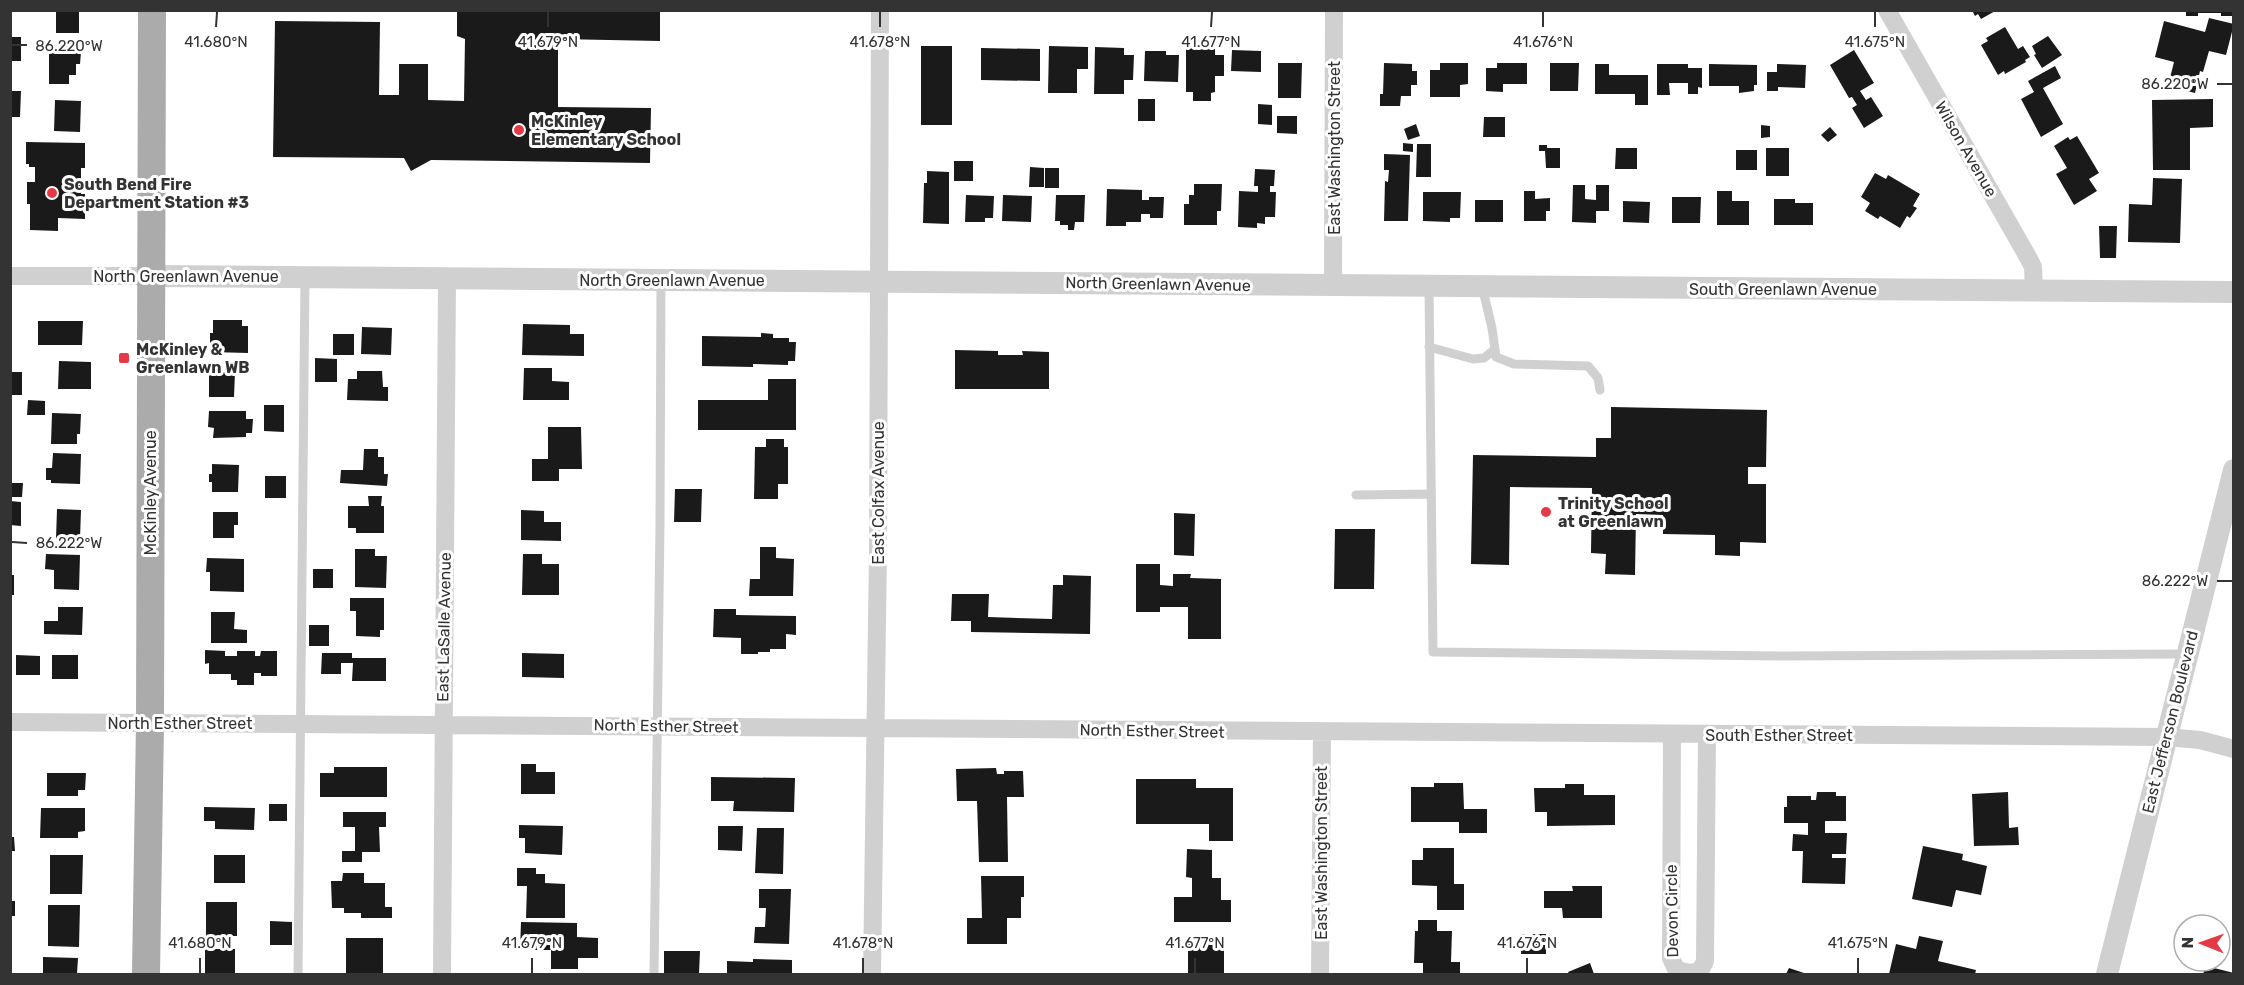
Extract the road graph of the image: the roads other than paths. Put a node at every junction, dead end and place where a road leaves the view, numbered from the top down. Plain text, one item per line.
1 (152, 10) edge
2 (880, 10) edge
3 (1335, 10) edge
4 (1887, 10) edge
5 (10, 276) edge
6 (150, 276) junction
7 (304, 277) junction
8 (447, 279) junction
9 (661, 279) junction
10 (879, 282) junction
11 (1333, 286) junction
12 (1429, 286) junction
13 (1482, 286) junction
14 (2034, 291) junction
15 (2234, 292) edge
16 (1429, 347) junction
17 (1495, 349) junction
18 (1600, 390) dead end
19 (2234, 470) edge
20 (1431, 494) junction
21 (1356, 495) dead end
22 (2187, 654) junction
23 (10, 722) edge
24 (150, 724) junction
25 (301, 724) junction
26 (443, 725) junction
27 (657, 726) junction
28 (874, 728) junction
29 (1322, 732) junction
30 (1672, 734) junction
31 (1707, 735) junction
32 (2166, 737) junction
33 (2234, 749) edge
34 (146, 975) edge
35 (298, 975) edge
36 (442, 975) edge
37 (654, 975) edge
38 (872, 975) edge
39 (1320, 975) edge
40 (2107, 975) edge

1 - 6 main road, McKinley Avenue
2 - 10 street, East Colfax Avenue
3 - 11 street, East Washington Street
4 - 14 street, Wilson Avenue
5 - 6 street, North Greenlawn Avenue
6 - 7 street, North Greenlawn Avenue
6 - 24 main road, McKinley Avenue
7 - 8 street, North Greenlawn Avenue
7 - 25 lane
8 - 9 street, North Greenlawn Avenue
8 - 26 street, East LaSalle Avenue
9 - 10 street, North Greenlawn Avenue
9 - 27 lane
10 - 11 street, North Greenlawn Avenue
10 - 28 street, East Colfax Avenue
11 - 12 street, South Greenlawn Avenue
12 - 13 street, South Greenlawn Avenue
12 - 16 lane
13 - 14 street, South Greenlawn Avenue
13 - 17 lane
14 - 15 street, South Greenlawn Avenue
16 - 17 lane
16 - 20 lane
17 - 18 lane
19 - 22 street, East Jefferson Boulevard
20 - 21 lane
20 - 22 lane
22 - 32 street, East Jefferson Boulevard
23 - 24 street, North Esther Street
24 - 25 street, North Esther Street
24 - 34 main road, McKinley Avenue
25 - 26 street, North Esther Street
25 - 35 lane
26 - 27 street, North Esther Street
26 - 36 street, East LaSalle Avenue
27 - 28 street, North Esther Street
27 - 37 lane
28 - 29 street, North Esther Street
28 - 38 street, East Colfax Avenue
29 - 30 street, South Esther Street
29 - 39 street, East Washington Street
30 - 31 street, South Esther Street
30 - 31 street, Devon Circle
31 - 32 street, South Esther Street
32 - 33 street, South Esther Street
32 - 40 street, East Jefferson Boulevard

